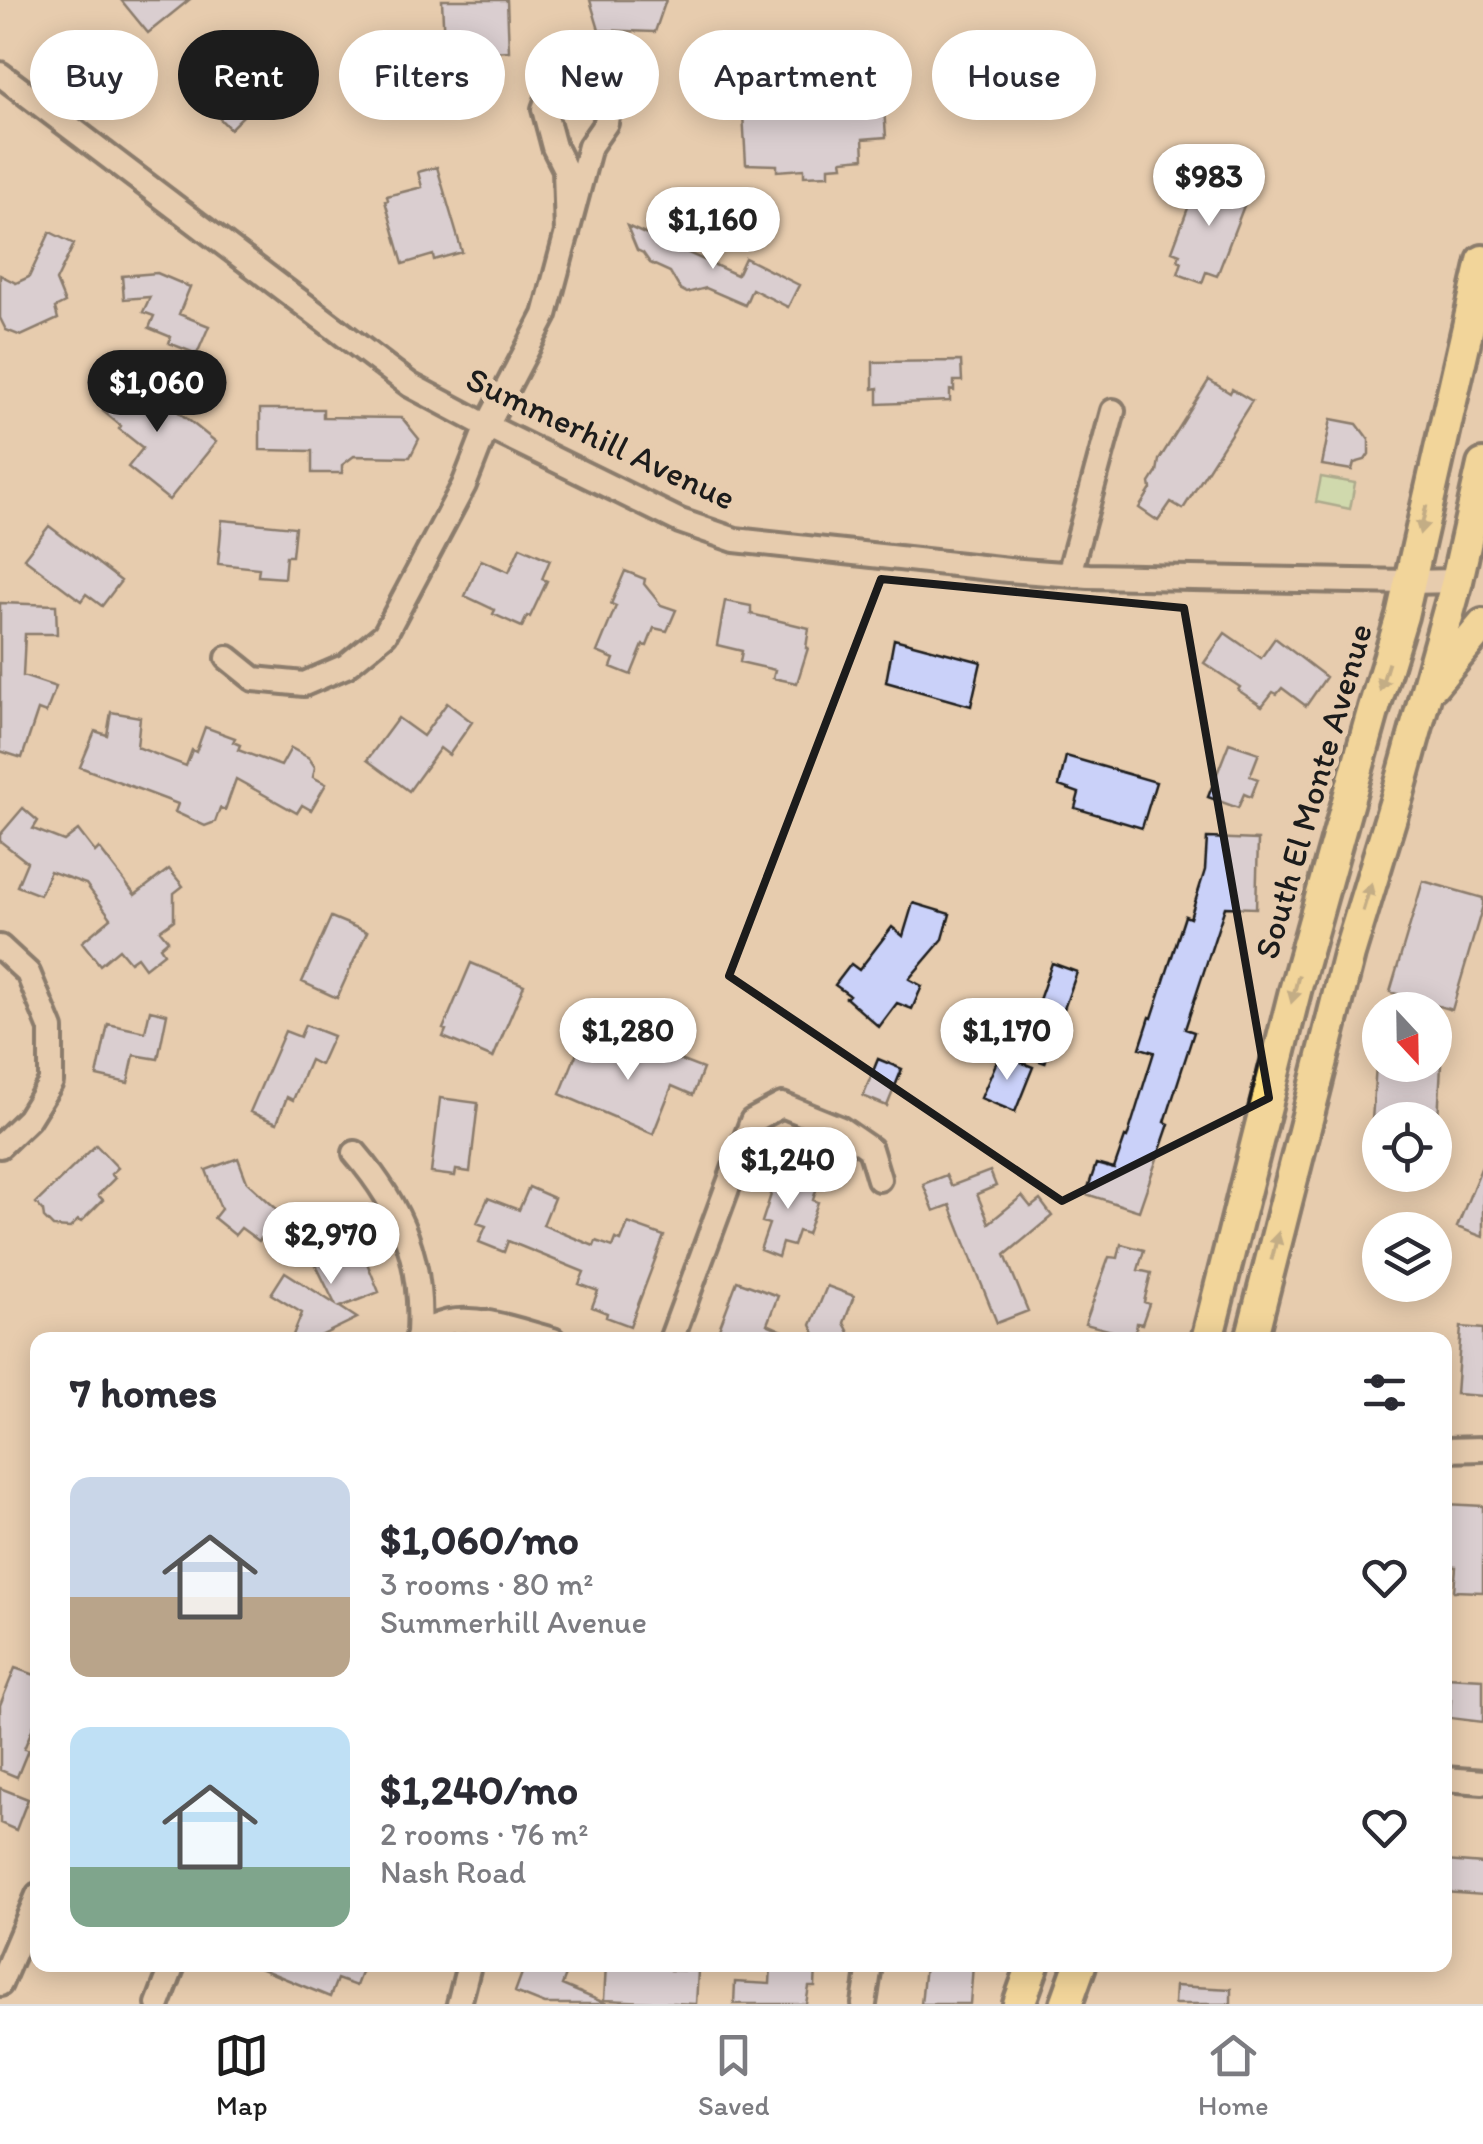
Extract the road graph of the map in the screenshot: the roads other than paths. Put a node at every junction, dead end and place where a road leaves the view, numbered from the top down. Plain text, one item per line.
1 (0, 74) edge
2 (568, 234) junction
3 (1483, 261) edge
4 (1113, 411) dead end
5 (486, 426) junction
6 (1482, 476) edge
7 (1068, 574) junction
8 (1457, 581) junction
9 (1408, 582) junction
10 (1483, 625) edge
11 (228, 658) dead end
12 (1428, 692) junction
13 (0, 947) edge
14 (0, 1146) edge
15 (354, 1153) dead end
16 (879, 1179) dead end
17 (418, 1332) edge
18 (426, 1332) edge
19 (522, 1332) edge
20 (674, 1332) edge
21 (1208, 1332) edge
22 (1253, 1332) edge
23 (1452, 1450) edge
24 (1483, 1450) edge
25 (1452, 1780) edge
26 (1483, 1782) edge
27 (30, 1914) edge
28 (170, 1972) edge
29 (467, 1972) edge
30 (869, 1972) edge
31 (1030, 1972) edge
32 (1077, 1972) edge
33 (0, 1984) edge
34 (158, 2004) edge
35 (460, 2004) edge
36 (864, 2004) edge
37 (1019, 2004) edge
38 (1066, 2004) edge

1 - 5 street, Summerhill Avenue
2 - 2 street
2 - 5 street
3 -> 9 main road, South El Monte Avenue
4 - 7 street
5 - 7 street, Summerhill Avenue
5 - 11 street
6 - 8 main road
7 - 9 street, Summerhill Avenue
8 - 9 street, Summerhill Avenue
8 - 12 main road
9 -> 21 main road, South El Monte Avenue
10 - 12 main road
22 -> 12 main road
13 - 14 street
15 - 17 street
16 - 20 street
18 - 19 street
23 - 24 street
25 - 26 street
27 - 33 street
28 - 34 street
29 - 35 street
30 - 36 street
31 - 37 main road
32 - 38 main road

